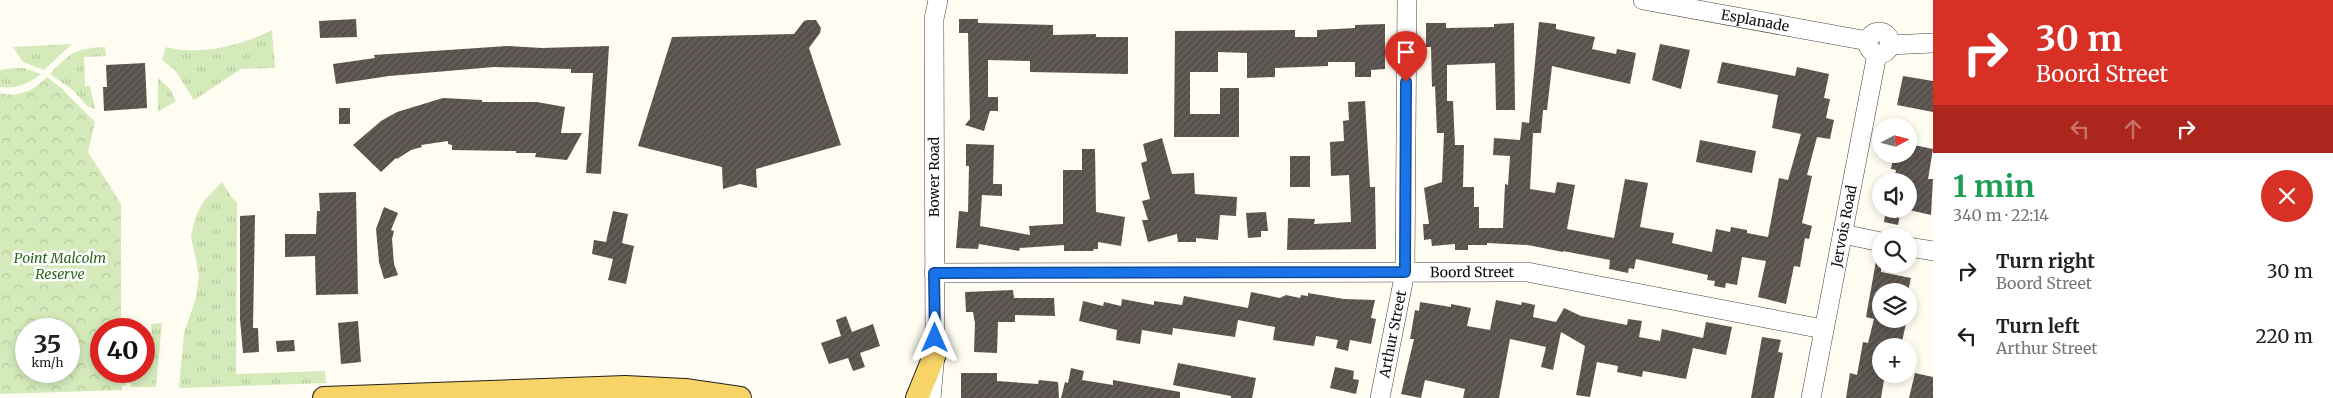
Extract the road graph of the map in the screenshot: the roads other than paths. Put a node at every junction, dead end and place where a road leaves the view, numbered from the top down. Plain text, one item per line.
1 (938, 0) edge
2 (1407, 0) edge
3 (1643, 0) edge
4 (1933, 43) edge
5 (1878, 47) junction
6 (1843, 234) junction
7 (1872, 240) edge
8 (1917, 248) edge
9 (1933, 251) edge
10 (1405, 272) junction
11 (934, 273) junction
12 (1823, 329) junction
13 (935, 354) junction
14 (324, 398) edge
15 (738, 398) edge
16 (916, 398) edge
17 (930, 398) edge
18 (944, 398) edge
19 (1380, 398) edge
20 (1811, 398) edge

1 - 11 street, Bower Road
2 - 10 street, Arthur Street
3 - 5 street, Esplanade
4 - 5 street, Esplanade
5 - 6 street, Jervois Road
6 - 7 street
6 - 12 street, Jervois Road
8 - 9 street
10 - 11 street, Boord Street
10 - 12 street, Boord Street
10 - 19 street, Arthur Street
11 - 13 street, Bower Road
12 - 20 street, Jervois Road
13 - 16 main road
13 - 17 street, Bower Road
13 - 18 street, Bower Road
14 - 15 main road

